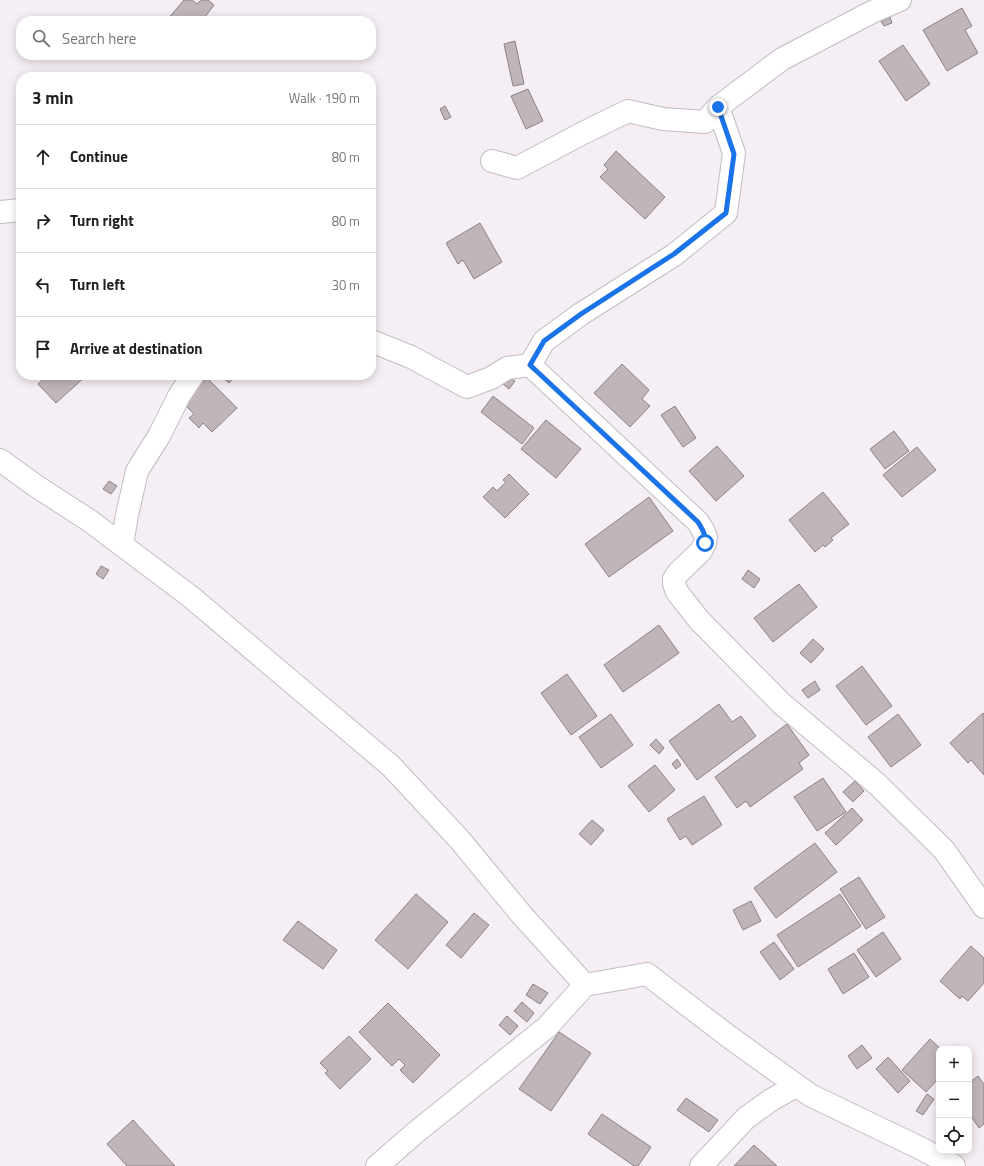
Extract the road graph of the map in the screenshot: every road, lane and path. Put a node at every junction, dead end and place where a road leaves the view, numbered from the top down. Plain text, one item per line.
1 (900, 0) edge
2 (718, 107) junction
3 (492, 162) dead end
4 (16, 210) edge
5 (0, 212) edge
6 (376, 343) edge
7 (530, 365) junction
8 (190, 380) edge
9 (0, 460) edge
10 (122, 545) junction
11 (984, 907) edge
12 (585, 985) junction
13 (796, 1086) junction
14 (377, 1166) edge
15 (701, 1166) edge
16 (954, 1166) edge

1 - 2 street
2 - 3 street
2 - 7 street
4 - 5 street
6 - 7 street
7 - 11 street
8 - 10 street
9 - 10 street
10 - 12 street
12 - 13 street
12 - 14 street
13 - 15 street
13 - 16 street

